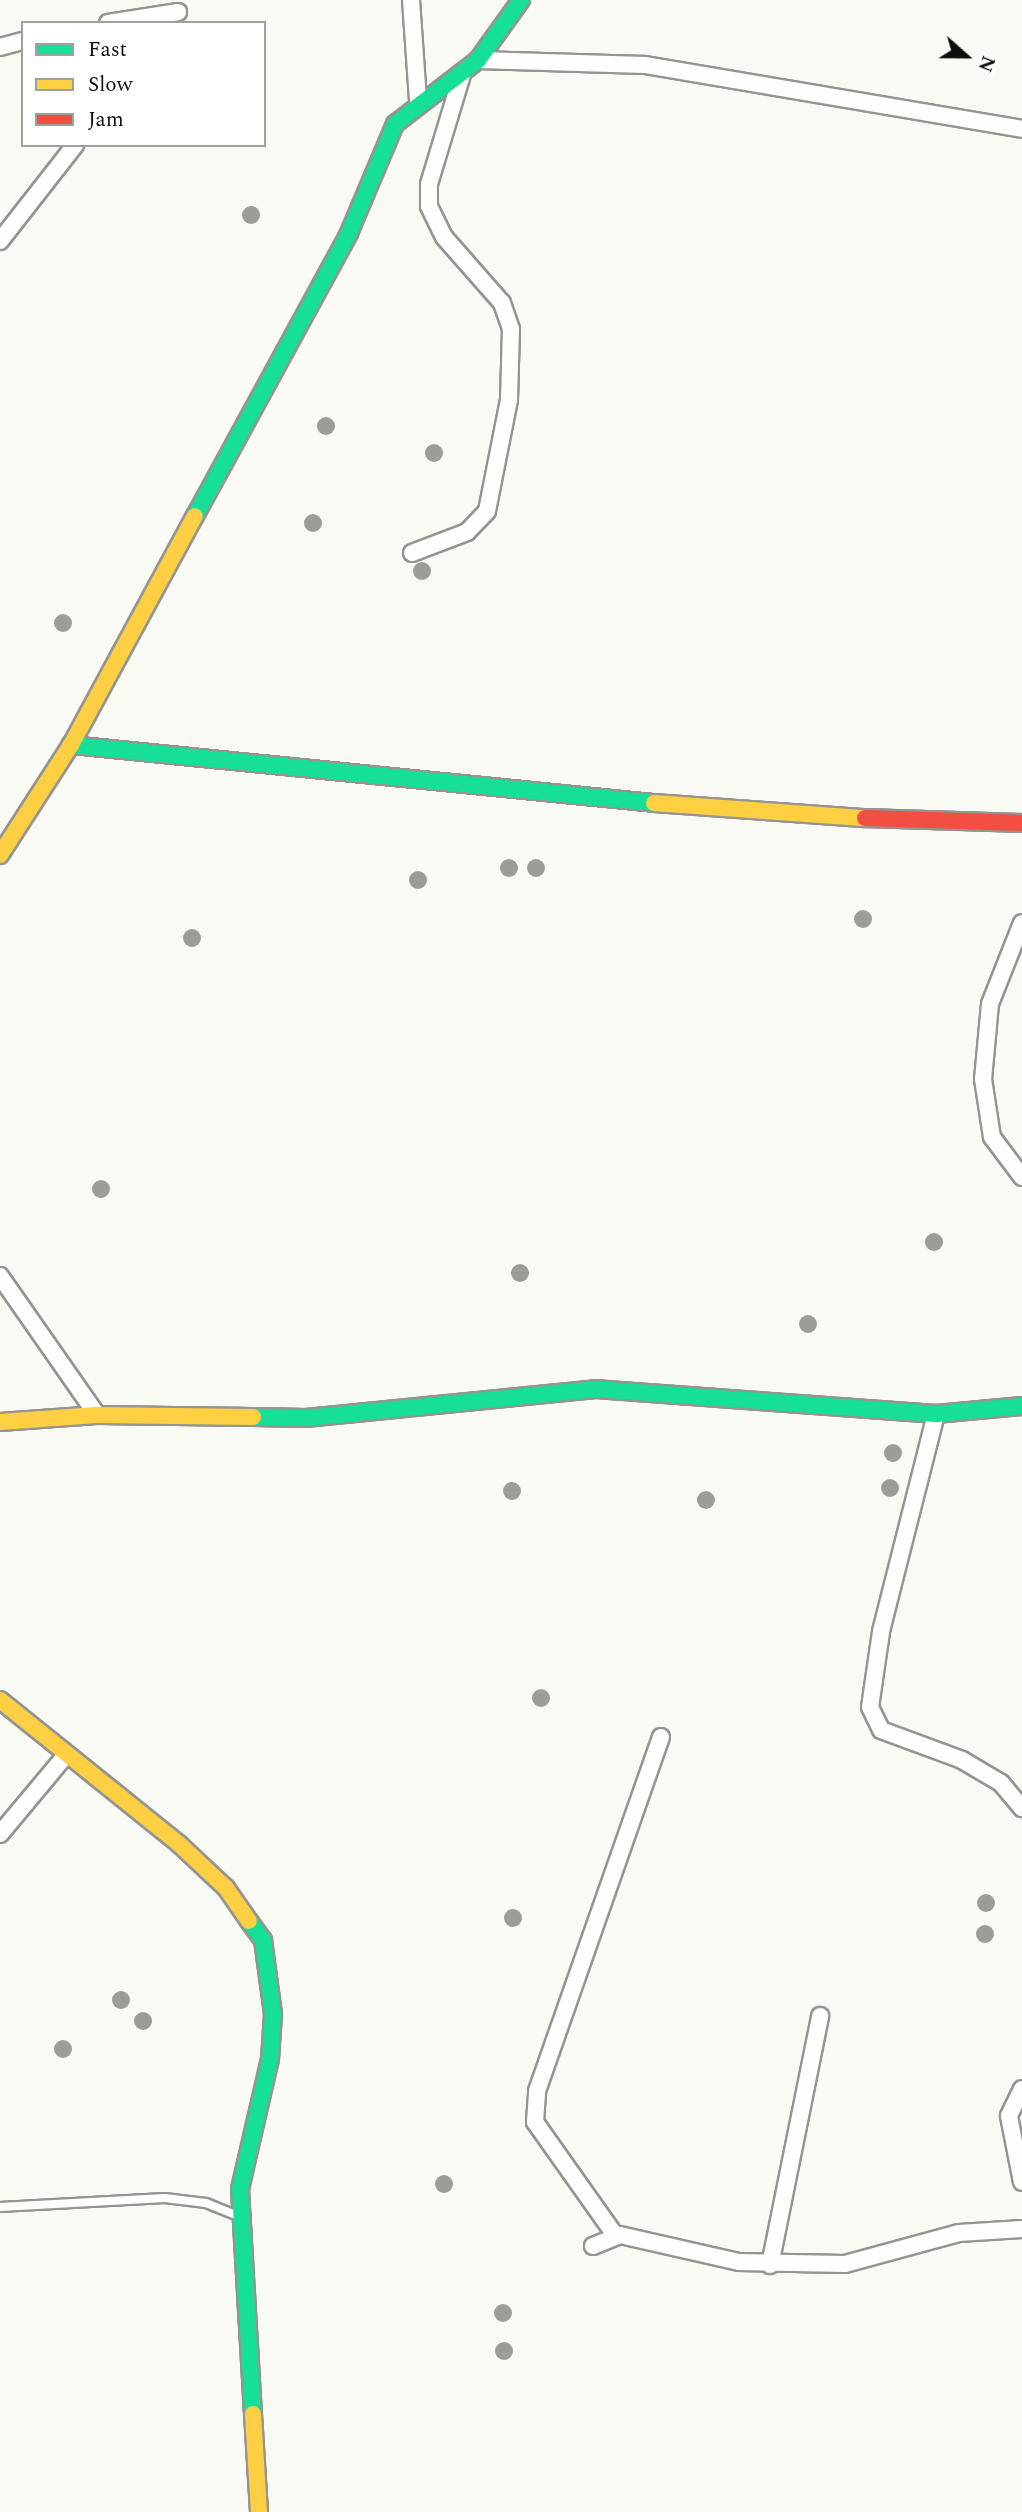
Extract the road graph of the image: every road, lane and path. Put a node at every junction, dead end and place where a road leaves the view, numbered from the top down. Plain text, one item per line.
1 (411, 0) edge
2 (521, 0) edge
3 (179, 11) edge
4 (120, 21) edge
5 (21, 42) edge
6 (0, 47) edge
7 (478, 60) junction
8 (462, 75) junction
9 (418, 100) junction
10 (1022, 129) edge
11 (73, 147) edge
12 (0, 241) edge
13 (412, 553) dead end
14 (71, 745) junction
15 (1022, 823) edge
16 (0, 855) edge
17 (1022, 923) edge
18 (1022, 1177) edge
19 (0, 1276) edge
20 (1022, 1406) edge
21 (936, 1414) junction
22 (97, 1415) junction
23 (0, 1422) edge
24 (0, 1700) edge
25 (661, 1737) dead end
26 (66, 1755) junction
27 (1022, 1808) edge
28 (0, 1834) edge
29 (820, 2016) dead end
30 (1022, 2089) edge
31 (1022, 2182) edge
32 (0, 2207) edge
33 (241, 2218) junction
34 (1022, 2229) edge
35 (615, 2235) junction
36 (593, 2246) dead end
37 (770, 2265) junction
38 (259, 2512) edge

1 - 9 street
2 - 7 street
3 - 4 street
5 - 6 street
7 - 8 street
7 - 10 street
8 - 9 street
8 - 13 street
9 - 14 street
11 - 12 street
14 - 15 street
14 - 16 street
17 - 18 street
19 - 22 street
20 - 21 street
21 - 22 street
21 - 27 street
22 - 23 street
24 - 26 street
25 - 35 street
26 - 28 street
26 - 33 street
29 - 37 street
30 - 31 street
32 - 33 lane
33 - 38 street
34 - 37 street
35 - 36 street
35 - 37 street

